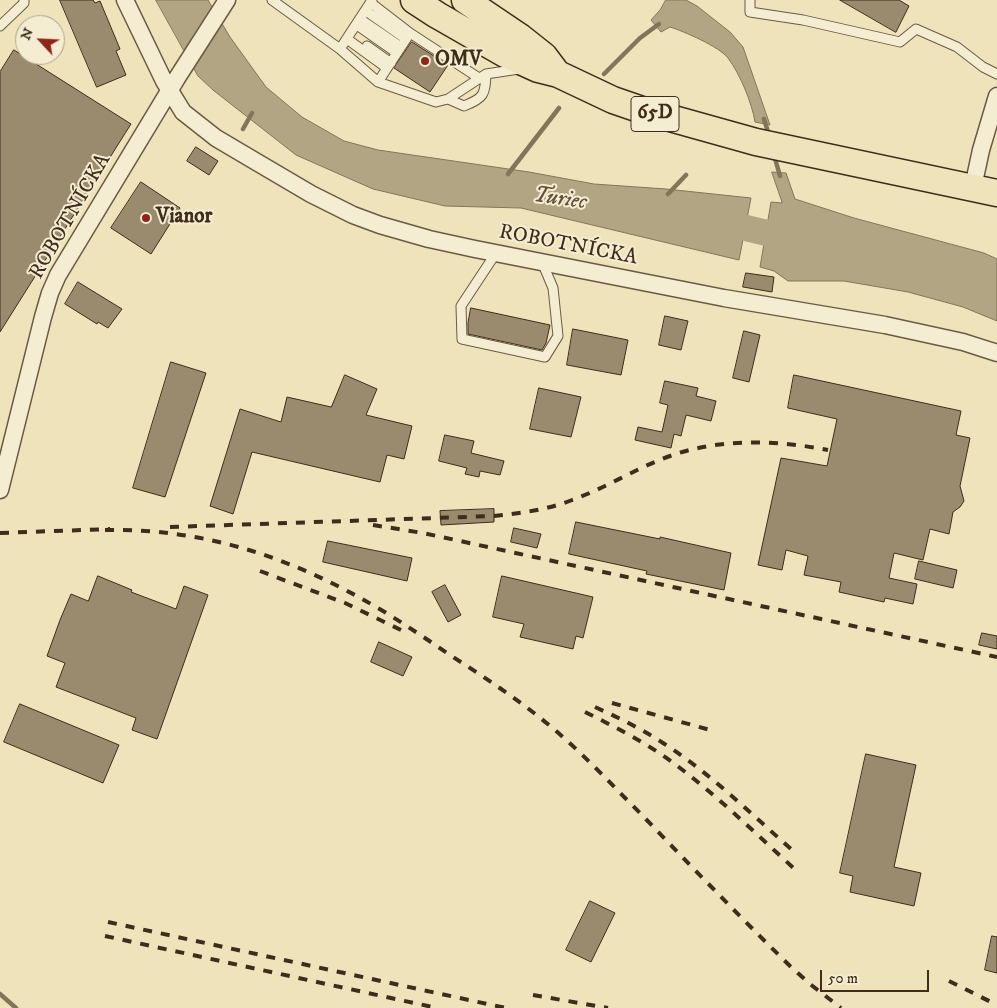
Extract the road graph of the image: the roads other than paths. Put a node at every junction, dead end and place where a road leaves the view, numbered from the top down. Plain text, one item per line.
1 (24, 0) edge
2 (125, 0) edge
3 (227, 0) edge
4 (272, 0) edge
5 (414, 0) edge
6 (465, 0) edge
7 (750, 0) edge
8 (365, 11) edge
9 (0, 26) edge
10 (348, 36) junction
11 (404, 43) junction
12 (340, 49) junction
13 (389, 65) junction
14 (548, 72) junction
15 (997, 74) edge
16 (482, 76) junction
17 (378, 82) junction
18 (173, 85) junction
19 (997, 96) edge
20 (448, 99) junction
21 (985, 190) edge
22 (496, 253) junction
23 (542, 262) junction
24 (997, 353) edge
25 (0, 490) edge

1 - 9 lane
2 - 18 street
3 - 18 street, ROBOTNÍCKA
4 - 12 lane
5 - 14 main road, 65D
6 - 14 main road, 65D
7 - 15 lane
8 - 10 lane
8 - 11 lane
8 - 11 lane
10 - 12 lane
10 - 13 lane
11 - 13 lane
11 - 16 lane
12 - 17 lane
13 - 17 lane
14 - 16 lane
14 - 21 main road, 65D
16 - 20 lane
16 - 20 lane
17 - 20 lane
18 - 22 street, ROBOTNÍCKA
18 - 25 street, ROBOTNÍCKA
19 - 21 street
22 - 23 street, ROBOTNÍCKA
22 - 23 lane
23 - 24 street, ROBOTNÍCKA

